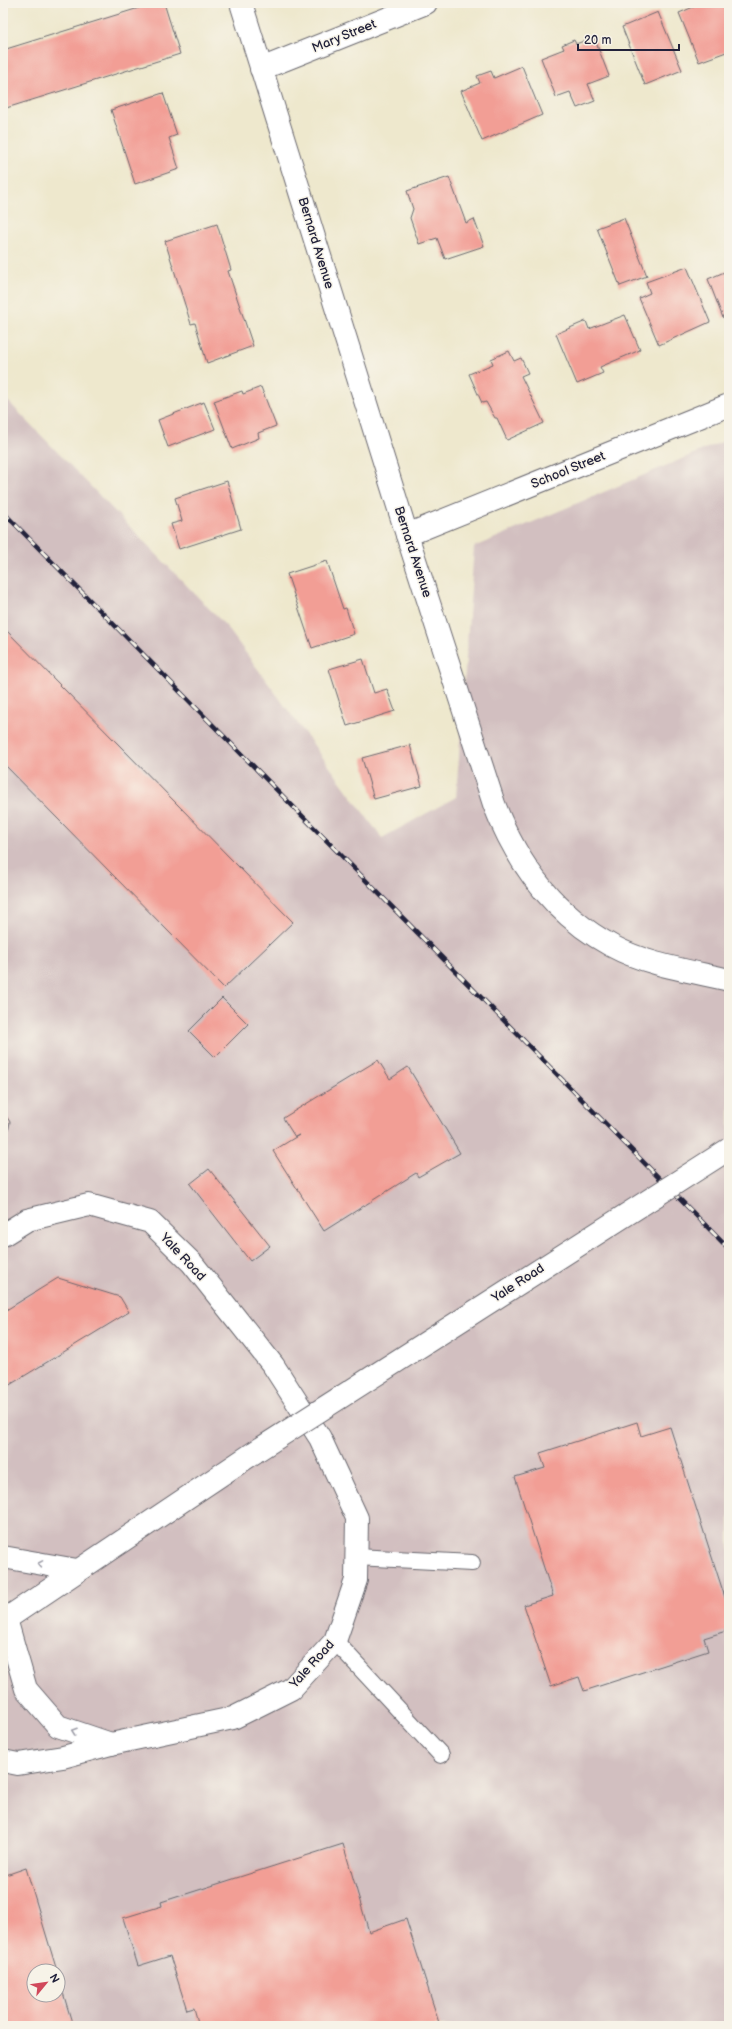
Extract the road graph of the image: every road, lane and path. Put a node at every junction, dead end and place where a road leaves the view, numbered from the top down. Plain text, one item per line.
1 (241, 3) edge
2 (426, 3) edge
3 (261, 69) junction
4 (729, 405) edge
5 (407, 536) junction
6 (729, 980) edge
7 (729, 1149) edge
8 (3, 1235) edge
9 (3, 1557) edge
10 (356, 1557) junction
11 (472, 1564) dead end
12 (77, 1570) junction
13 (4, 1620) edge
14 (335, 1641) junction
15 (111, 1744) junction
16 (441, 1755) dead end
17 (3, 1761) edge

1 - 3 street, Bernard Avenue
2 - 3 street, Mary Street
3 - 5 street, Bernard Avenue
4 - 5 street, School Street
5 - 6 street, Bernard Avenue
7 - 12 street, Yale Road, bridge
8 - 10 street, Yale Road
12 -> 9 street
10 - 11 lane
10 - 14 street, Yale Road
12 - 13 street, Yale Road
15 -> 13 street
14 - 15 street, Yale Road
14 - 16 lane
15 - 17 street, Yale Road

